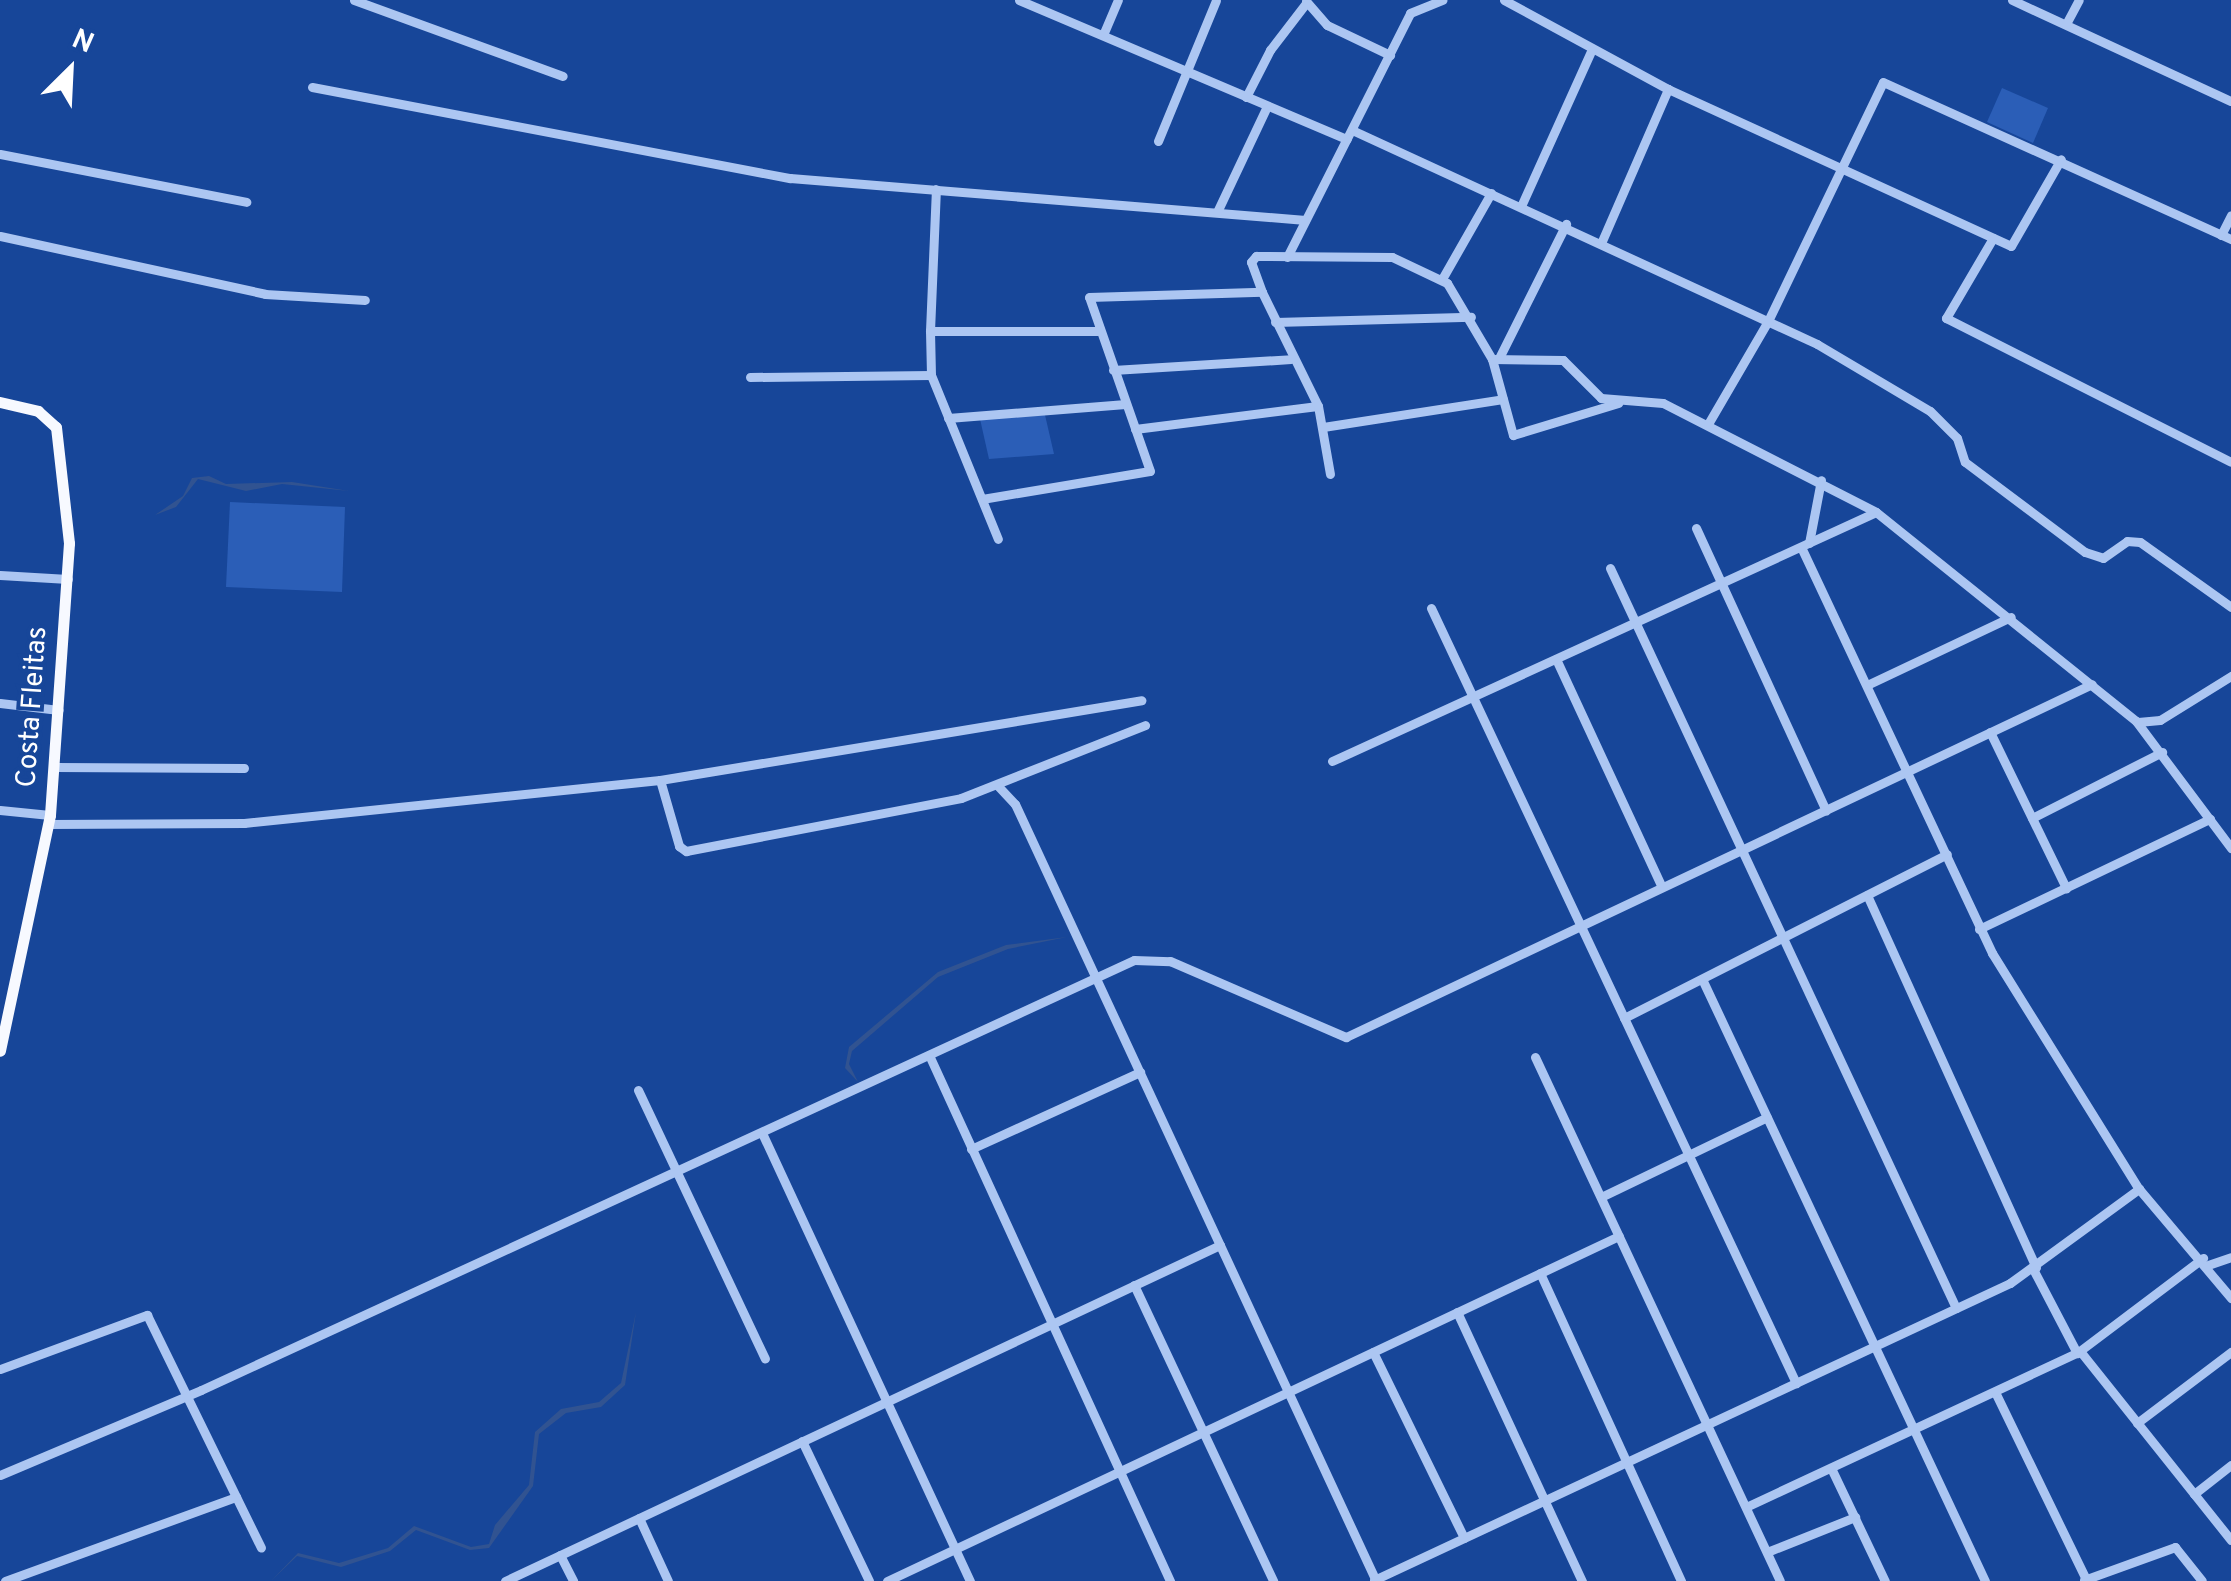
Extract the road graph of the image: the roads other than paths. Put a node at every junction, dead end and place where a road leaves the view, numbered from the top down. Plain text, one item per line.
1 (354, 0) edge
2 (1020, 0) edge
3 (1118, 0) edge
4 (1216, 0) edge
5 (1443, 0) edge
6 (1504, 0) edge
7 (2012, 0) edge
8 (2079, 0) edge
9 (1306, 2) edge
10 (2066, 24) junction
11 (1103, 35) junction
12 (1591, 50) junction
13 (1390, 54) junction
14 (1187, 71) junction
15 (563, 76) dead end
16 (312, 87) dead end
17 (1668, 89) junction
18 (1246, 97) junction
19 (2231, 100) edge
20 (1267, 106) junction
21 (1350, 135) junction
22 (1158, 141) dead end
23 (0, 154) edge
24 (2061, 158) junction
25 (1841, 172) junction
26 (936, 189) junction
27 (1490, 194) junction
28 (246, 202) dead end
29 (1522, 204) junction
30 (1217, 212) junction
31 (2231, 214) edge
32 (1305, 220) junction
33 (1566, 224) junction
34 (0, 236) edge
35 (2226, 237) edge
36 (1993, 238) junction
37 (1602, 242) junction
38 (1288, 257) junction
39 (1442, 279) junction
40 (1262, 292) junction
41 (365, 300) dead end
42 (1471, 317) junction
43 (1768, 321) junction
44 (1275, 322) junction
45 (930, 331) junction
46 (1097, 331) junction
47 (1495, 358) junction
48 (1291, 359) junction
49 (1113, 370) junction
50 (931, 375) junction
51 (750, 378) dead end
52 (1503, 399) junction
53 (1622, 401) junction
54 (0, 402) edge
55 (1125, 404) junction
56 (1318, 406) junction
57 (948, 418) junction
58 (1708, 424) junction
59 (1324, 428) junction
60 (1135, 429) junction
61 (2231, 462) edge
62 (1330, 474) dead end
63 (1820, 480) junction
64 (982, 499) junction
65 (1876, 512) junction
66 (1696, 528) dead end
67 (998, 539) dead end
68 (1805, 545) junction
69 (1610, 568) dead end
70 (0, 576) edge
71 (68, 578) junction
72 (1722, 583) junction
73 (2231, 606) edge
74 (1431, 608) dead end
75 (2011, 617) junction
76 (1635, 622) junction
77 (1556, 658) junction
78 (2231, 676) edge
79 (2092, 684) junction
80 (1867, 685) junction
81 (1473, 697) junction
82 (1141, 700) dead end
83 (0, 703) edge
84 (59, 710) junction
85 (2136, 721) junction
86 (1145, 724) dead end
87 (1990, 732) junction
88 (2162, 752) junction
89 (1332, 761) dead end
90 (55, 766) junction
91 (244, 768) dead end
92 (1908, 771) junction
93 (660, 780) junction
94 (998, 786) junction
95 (0, 810) edge
96 (1826, 810) junction
97 (2032, 818) junction
98 (49, 819) junction
99 (2210, 820) junction
100 (2231, 848) edge
101 (1742, 850) junction
102 (1948, 854) junction
103 (1662, 887) junction
104 (2066, 888) junction
105 (1867, 895) junction
106 (1580, 926) junction
107 (1979, 929) junction
108 (1782, 938) junction
109 (1096, 978) junction
110 (1702, 979) junction
111 (1624, 1018) junction
112 (0, 1051) edge
113 (930, 1055) junction
114 (1535, 1057) dead end
115 (1140, 1072) junction
116 (638, 1090) dead end
117 (1767, 1117) junction
118 (762, 1133) junction
119 (971, 1149) junction
120 (1688, 1155) junction
121 (677, 1172) junction
122 (2139, 1188) junction
123 (1601, 1197) junction
124 (1619, 1236) junction
125 (1220, 1245) junction
126 (2231, 1256) edge
127 (2206, 1262) junction
128 (2035, 1268) junction
129 (1540, 1273) junction
130 (1134, 1285) junction
131 (2231, 1298) edge
132 (1956, 1308) junction
133 (1458, 1312) junction
134 (1050, 1325) junction
135 (1875, 1346) junction
136 (1373, 1352) junction
137 (2078, 1352) junction
138 (2231, 1352) edge
139 (765, 1359) dead end
140 (0, 1369) edge
141 (1796, 1384) junction
142 (1288, 1392) junction
143 (1996, 1394) junction
144 (186, 1396) junction
145 (888, 1401) junction
146 (2137, 1422) junction
147 (1710, 1424) junction
148 (1912, 1431) junction
149 (1204, 1432) junction
150 (802, 1441) junction
151 (1625, 1463) junction
152 (2231, 1466) edge
153 (1832, 1468) junction
154 (1119, 1472) junction
155 (0, 1475) edge
156 (2194, 1494) junction
157 (236, 1497) junction
158 (1545, 1500) junction
159 (1746, 1507) junction
160 (1855, 1517) junction
161 (639, 1518) junction
162 (1464, 1538) junction
163 (2231, 1540) edge
164 (261, 1548) dead end
165 (955, 1549) junction
166 (1767, 1552) junction
167 (560, 1555) junction
168 (2084, 1580) edge
169 (5, 1581) edge
170 (504, 1581) edge
171 (573, 1581) edge
172 (668, 1581) edge
173 (868, 1581) edge
174 (887, 1581) edge
175 (970, 1581) edge
176 (1170, 1581) edge
177 (1273, 1581) edge
178 (1375, 1581) edge
179 (1582, 1581) edge
180 (1681, 1581) edge
181 (1780, 1581) edge
182 (1885, 1581) edge
183 (1986, 1581) edge
184 (2202, 1581) edge

1 - 15 street
2 - 11 street
3 - 11 street
4 - 14 street
5 - 13 street
6 - 12 street
7 - 10 street
8 - 10 street
9 - 13 street
9 - 18 street
10 - 19 street
11 - 14 street
12 - 17 street
12 - 29 street
13 - 21 street
14 - 18 street
14 - 22 street
16 - 26 street
17 - 25 street
17 - 37 street
18 - 20 street
20 - 21 street
20 - 30 street
21 - 27 street
21 - 32 street
23 - 28 street
24 - 25 street
24 - 35 street
24 - 36 street
25 - 36 street
25 - 43 street
26 - 30 street
26 - 45 street
27 - 29 street
27 - 39 street
29 - 33 street
30 - 32 street
31 - 35 street
32 - 38 street
33 - 37 street
33 - 47 street
34 - 41 street
36 - 61 street
37 - 43 street
38 - 39 street
38 - 40 street
39 - 42 street
40 - 44 street
40 - 46 street
42 - 44 street
42 - 47 street
43 - 58 street
43 - 73 street
44 - 48 street
45 - 46 street
45 - 50 street
46 - 49 street
47 - 52 street
47 - 53 street
48 - 49 street
48 - 56 street
49 - 55 street
50 - 51 street
50 - 57 street
52 - 53 street
52 - 59 street
53 - 58 street
54 - 71 main road, Costa Fleitas
55 - 57 street
55 - 60 street
56 - 59 street
56 - 60 street
57 - 64 street
58 - 63 street
59 - 62 street
60 - 64 street
63 - 65 street
63 - 68 street
64 - 67 street
65 - 68 street
65 - 75 street
66 - 72 street
68 - 72 street
68 - 80 street
69 - 76 street
70 - 71 street
71 - 84 main road, Costa Fleitas
72 - 76 street
72 - 96 street
74 - 81 street
75 - 79 street
75 - 80 street
76 - 77 street
76 - 101 street
77 - 81 street
77 - 103 street
78 - 85 street
79 - 85 street
79 - 87 street
80 - 92 street
81 - 89 street
81 - 106 street
82 - 93 street
83 - 84 street
84 - 90 main road, Costa Fleitas
85 - 88 street
86 - 94 street
87 - 92 street
87 - 97 street
88 - 97 street
88 - 99 street
90 - 91 street
90 - 98 main road, Costa Fleitas
92 - 96 street
92 - 102 street
93 - 94 street
93 - 98 street
94 - 109 street
95 - 98 street
96 - 101 street
97 - 104 street
98 - 112 main road, Costa Fleitas
99 - 100 street
99 - 104 street
101 - 103 street
101 - 108 street
102 - 105 street
102 - 107 street
103 - 106 street
104 - 107 street
105 - 108 street
105 - 128 street
106 - 109 street
106 - 111 street
107 - 122 street
108 - 110 street
108 - 132 street
109 - 113 street
109 - 115 street
110 - 111 street
110 - 117 street
111 - 120 street
113 - 118 street
113 - 119 street
114 - 123 street
115 - 119 street
115 - 125 street
116 - 121 street
117 - 120 street
117 - 135 street
118 - 121 street
118 - 145 street
119 - 134 street
120 - 123 street
120 - 141 street
121 - 139 street
121 - 144 street
122 - 127 street
122 - 128 street
123 - 124 street
124 - 129 street
124 - 147 street
125 - 130 street
125 - 142 street
126 - 127 street
127 - 131 street
127 - 137 street
128 - 132 street
128 - 137 street
129 - 133 street
129 - 151 street
130 - 134 street
130 - 149 street
132 - 135 street
133 - 136 street
133 - 158 street
134 - 145 street
134 - 154 street
135 - 141 street
135 - 148 street
136 - 142 street
136 - 162 street
137 - 143 street
137 - 146 street
138 - 146 street
140 - 144 street
141 - 147 street
142 - 149 street
142 - 178 street
143 - 148 street
143 - 168 street
144 - 155 street
144 - 157 street
145 - 150 street
145 - 165 street
146 - 156 street
147 - 151 street
147 - 159 street
148 - 153 street
148 - 183 street
149 - 154 street
149 - 177 street
150 - 161 street
150 - 173 street
151 - 158 street
151 - 180 street
152 - 156 street
153 - 159 street
153 - 160 street
154 - 165 street
154 - 176 street
156 - 163 street
157 - 164 street
157 - 169 street
158 - 162 street
158 - 179 street
159 - 166 street
160 - 166 street
160 - 182 street
161 - 167 street
161 - 172 street
162 - 178 street
165 - 174 street
165 - 175 street
166 - 181 street
167 - 170 street
167 - 171 street
168 - 184 street

